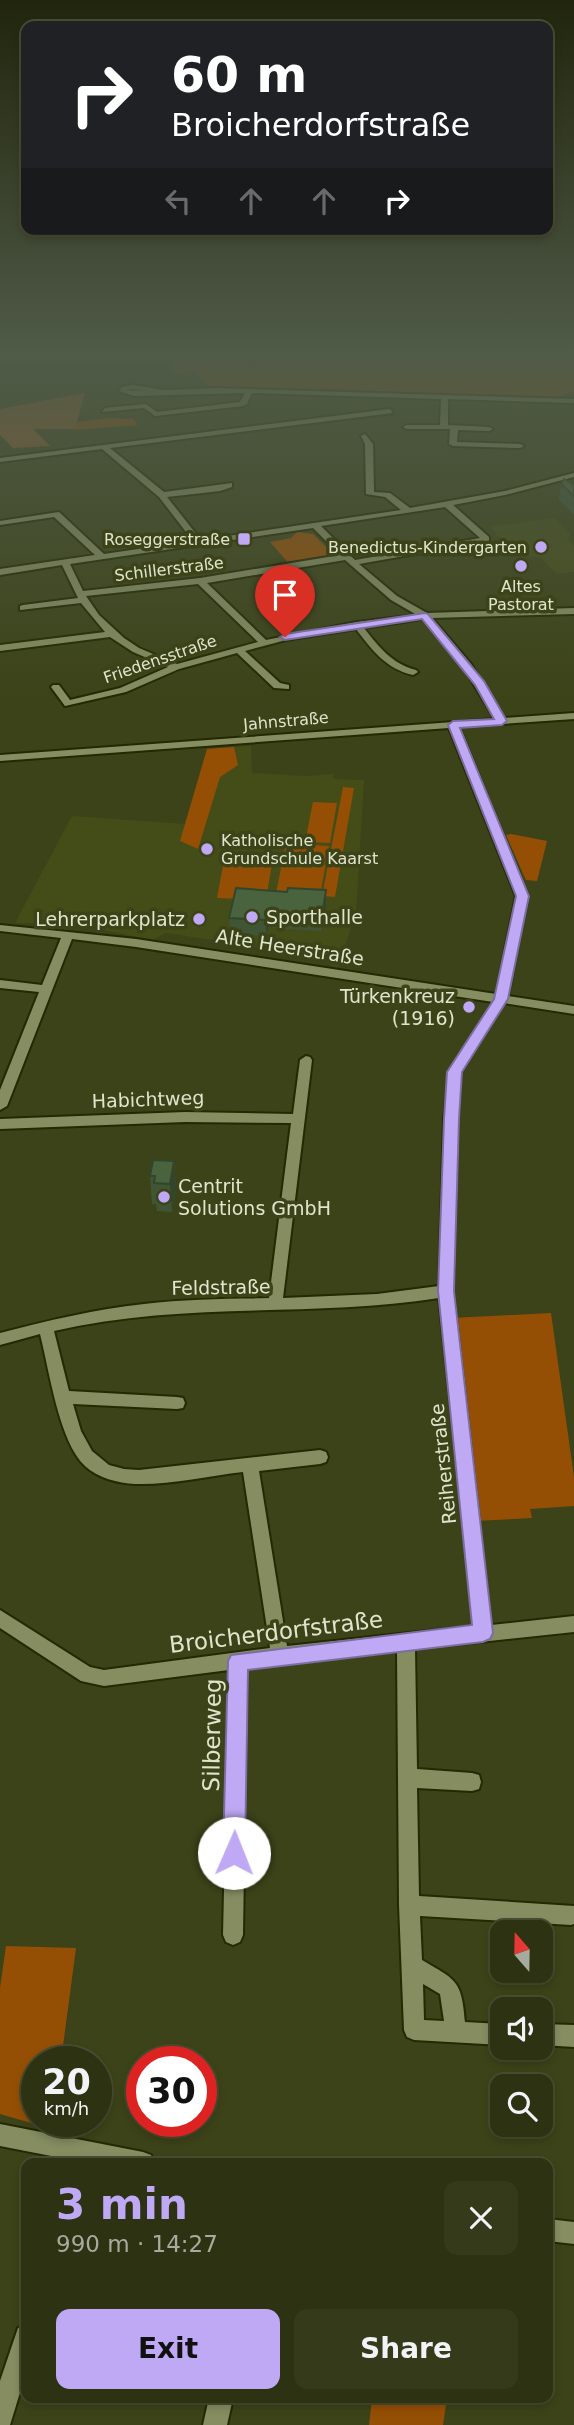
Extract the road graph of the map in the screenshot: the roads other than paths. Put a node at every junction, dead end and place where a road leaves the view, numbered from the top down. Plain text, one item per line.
1 (131, 469) edge
2 (370, 469) edge
3 (574, 475) edge
4 (229, 485) dead end
5 (162, 495) junction
6 (447, 504) junction
7 (408, 511) junction
8 (0, 523) edge
9 (315, 525) junction
10 (199, 543) junction
11 (102, 557) junction
12 (349, 560) junction
13 (65, 563) junction
14 (0, 572) edge
15 (201, 581) junction
16 (80, 597) junction
17 (23, 608) dead end
18 (574, 611) edge
19 (425, 616) junction
20 (357, 625) junction
21 (110, 634) junction
22 (263, 642) junction
23 (0, 648) edge
24 (238, 649) junction
25 (176, 667) junction
26 (412, 672) dead end
27 (56, 687) dead end
28 (286, 687) dead end
29 (574, 716) edge
30 (502, 721) junction
31 (453, 725) junction
32 (0, 758) edge
33 (0, 928) edge
34 (68, 934) junction
35 (0, 984) edge
36 (45, 989) junction
37 (501, 999) junction
38 (574, 1010) edge
39 (306, 1060) dead end
40 (0, 1106) edge
41 (298, 1119) junction
42 (0, 1124) edge
43 (446, 1291) junction
44 (275, 1305) junction
45 (46, 1327) junction
46 (0, 1339) edge
47 (65, 1397) junction
48 (177, 1403) dead end
49 (320, 1457) dead end
50 (250, 1466) junction
51 (0, 1618) edge
52 (574, 1624) edge
53 (483, 1633) junction
54 (406, 1642) junction
55 (280, 1655) junction
56 (238, 1661) junction
57 (407, 1778) junction
58 (472, 1782) dead end
59 (409, 1905) junction
60 (572, 1915) dead end
61 (233, 1935) dead end
62 (412, 1966) junction
63 (455, 2032) junction
64 (490, 2033) edge
65 (553, 2035) edge
66 (574, 2036) edge
67 (0, 2135) edge
68 (83, 2158) edge
69 (553, 2231) edge
70 (574, 2234) edge
71 (21, 2352) edge
72 (220, 2403) edge
73 (0, 2419) edge
74 (215, 2425) edge

1 - 5 street
2 - 7 street
3 - 6 street
4 - 5 street
5 - 10 street
6 - 7 street
6 - 12 street, Schillerstraße
7 - 9 street
8 - 11 street
9 - 10 street
9 - 12 street
10 - 11 street
11 - 13 street
12 - 15 street, Schillerstraße
12 - 19 street
13 - 14 street
13 - 16 street
15 - 16 street, Schillerstraße
15 - 22 street
16 - 17 street, Schillerstraße
16 - 21 street
18 - 19 street, Friedensstraße
19 - 20 street, Friedensstraße
19 - 30 street
20 - 22 street, Friedensstraße
20 - 26 street
21 - 23 street
21 - 25 street
22 - 24 street, Friedensstraße
24 - 25 street, Friedensstraße
24 - 28 street
25 - 27 street, Friedensstraße
29 - 30 street, Jahnstraße
30 - 31 street, Jahnstraße
31 - 32 street, Jahnstraße
31 - 37 street, Reiherstraße
33 - 34 street, Alte Heerstraße
34 - 36 street
34 - 37 street, Alte Heerstraße
35 - 36 street
36 - 40 street
37 - 38 street, Alte Heerstraße
37 - 43 street, Reiherstraße
39 - 41 street
41 - 42 street, Habichtweg
41 - 44 street
43 - 44 street, Feldstraße
43 - 53 street, Reiherstraße
44 - 45 street, Feldstraße
45 - 46 street, Feldstraße
45 - 47 street
47 - 48 street
47 - 50 street
49 - 50 street
50 - 55 street
51 - 56 street, Broicherdorfstraße
52 - 53 street, Broicherdorfstraße
53 - 54 street, Broicherdorfstraße
54 - 55 street, Broicherdorfstraße
54 - 57 street
55 - 56 street, Broicherdorfstraße
56 - 61 street, Silberweg
57 - 58 street
57 - 59 street
59 - 60 street
59 - 62 street
62 - 63 street
62 - 63 street
63 - 64 street
65 - 66 street
67 - 68 street
69 - 70 street
71 - 73 street
72 - 74 street

